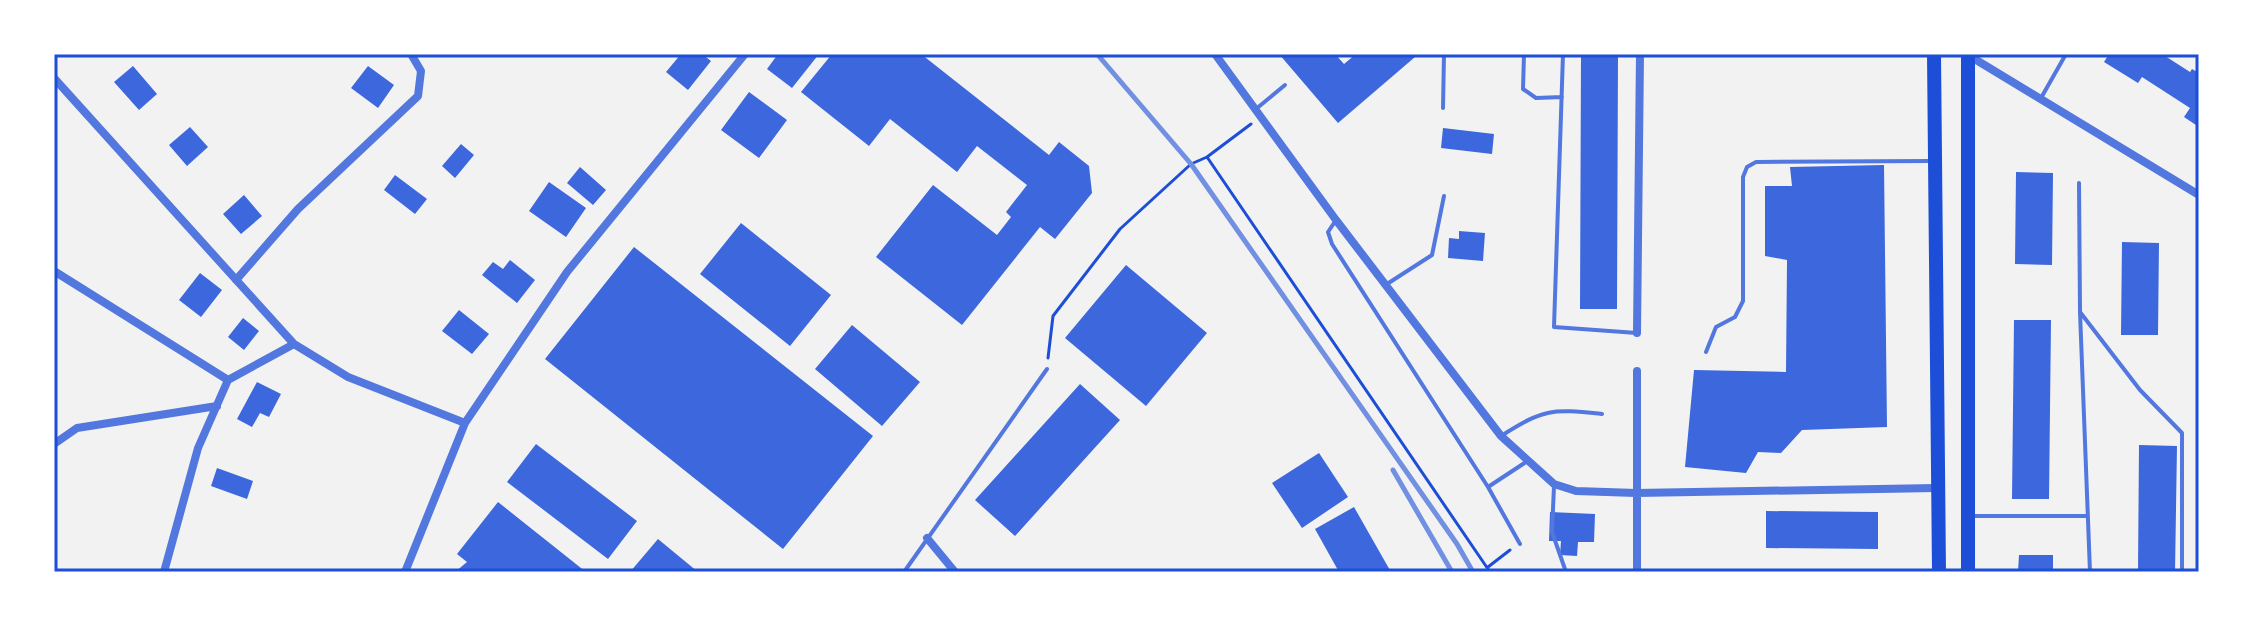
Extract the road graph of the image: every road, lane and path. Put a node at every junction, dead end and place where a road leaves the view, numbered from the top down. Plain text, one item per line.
1 (411, 54) edge
2 (745, 54) edge
3 (1444, 54) edge
4 (1524, 54) edge
5 (1563, 54) edge
6 (1640, 54) edge
7 (1934, 54) edge
8 (1964, 54) edge
9 (2066, 54) edge
10 (1220, 56) edge
11 (54, 78) edge
12 (1285, 85) dead end
13 (1562, 97) junction
14 (2041, 98) junction
15 (1443, 108) dead end
16 (1256, 109) junction
17 (1251, 124) dead end
18 (1207, 157) junction
19 (1934, 161) junction
20 (2079, 183) dead end
21 (2199, 195) edge
22 (1444, 196) dead end
23 (1336, 220) junction
24 (54, 271) edge
25 (236, 280) junction
26 (1387, 284) junction
27 (2080, 312) junction
28 (1637, 333) joint
29 (294, 344) junction
30 (1706, 352) dead end
31 (1047, 369) joint
32 (1637, 371) dead end
33 (228, 380) junction
34 (217, 406) junction
35 (1602, 414) dead end
36 (465, 423) junction
37 (1501, 436) junction
38 (54, 444) edge
39 (1526, 462) junction
40 (1554, 484) junction
41 (1488, 487) junction
42 (1936, 488) junction
43 (1636, 493) junction
44 (1967, 516) junction
45 (2088, 516) junction
46 (927, 538) junction
47 (1520, 544) joint
48 (1489, 570) edge
49 (164, 572) edge
50 (405, 572) edge
51 (904, 572) edge
52 (955, 572) edge
53 (1566, 572) edge
54 (1637, 572) edge
55 (1885, 572) edge
56 (1939, 572) edge
57 (1968, 572) edge
58 (2090, 572) edge
59 (2182, 572) edge

1 - 25 street
2 - 36 street
3 - 15 lane
4 - 13 lane
5 - 13 lane
6 - 28 street
7 - 19 highway
8 - 14 street
8 - 44 highway
9 - 14 lane
10 - 16 street
11 - 25 street
12 - 16 lane
13 - 28 lane
14 - 21 street
16 - 23 street
17 - 18 path
18 - 31 path
18 - 48 path
19 - 30 lane
19 - 42 highway
20 - 27 lane
22 - 26 lane
23 - 26 street
23 - 41 lane
24 - 33 street
25 - 29 street
26 - 37 street
27 - 45 lane
27 - 59 lane
29 - 33 street
29 - 36 street
31 - 46 lane
32 - 43 street
33 - 34 street
34 - 38 street
34 - 49 street
35 - 37 lane
36 - 50 street
37 - 39 street
39 - 40 street
39 - 41 lane
40 - 43 street
40 - 53 lane
41 - 47 lane
42 - 43 street
42 - 56 highway
43 - 54 street
44 - 45 lane
44 - 57 highway
45 - 58 lane
46 - 51 lane
46 - 52 street
47 - 48 path
55 - 56 lane

